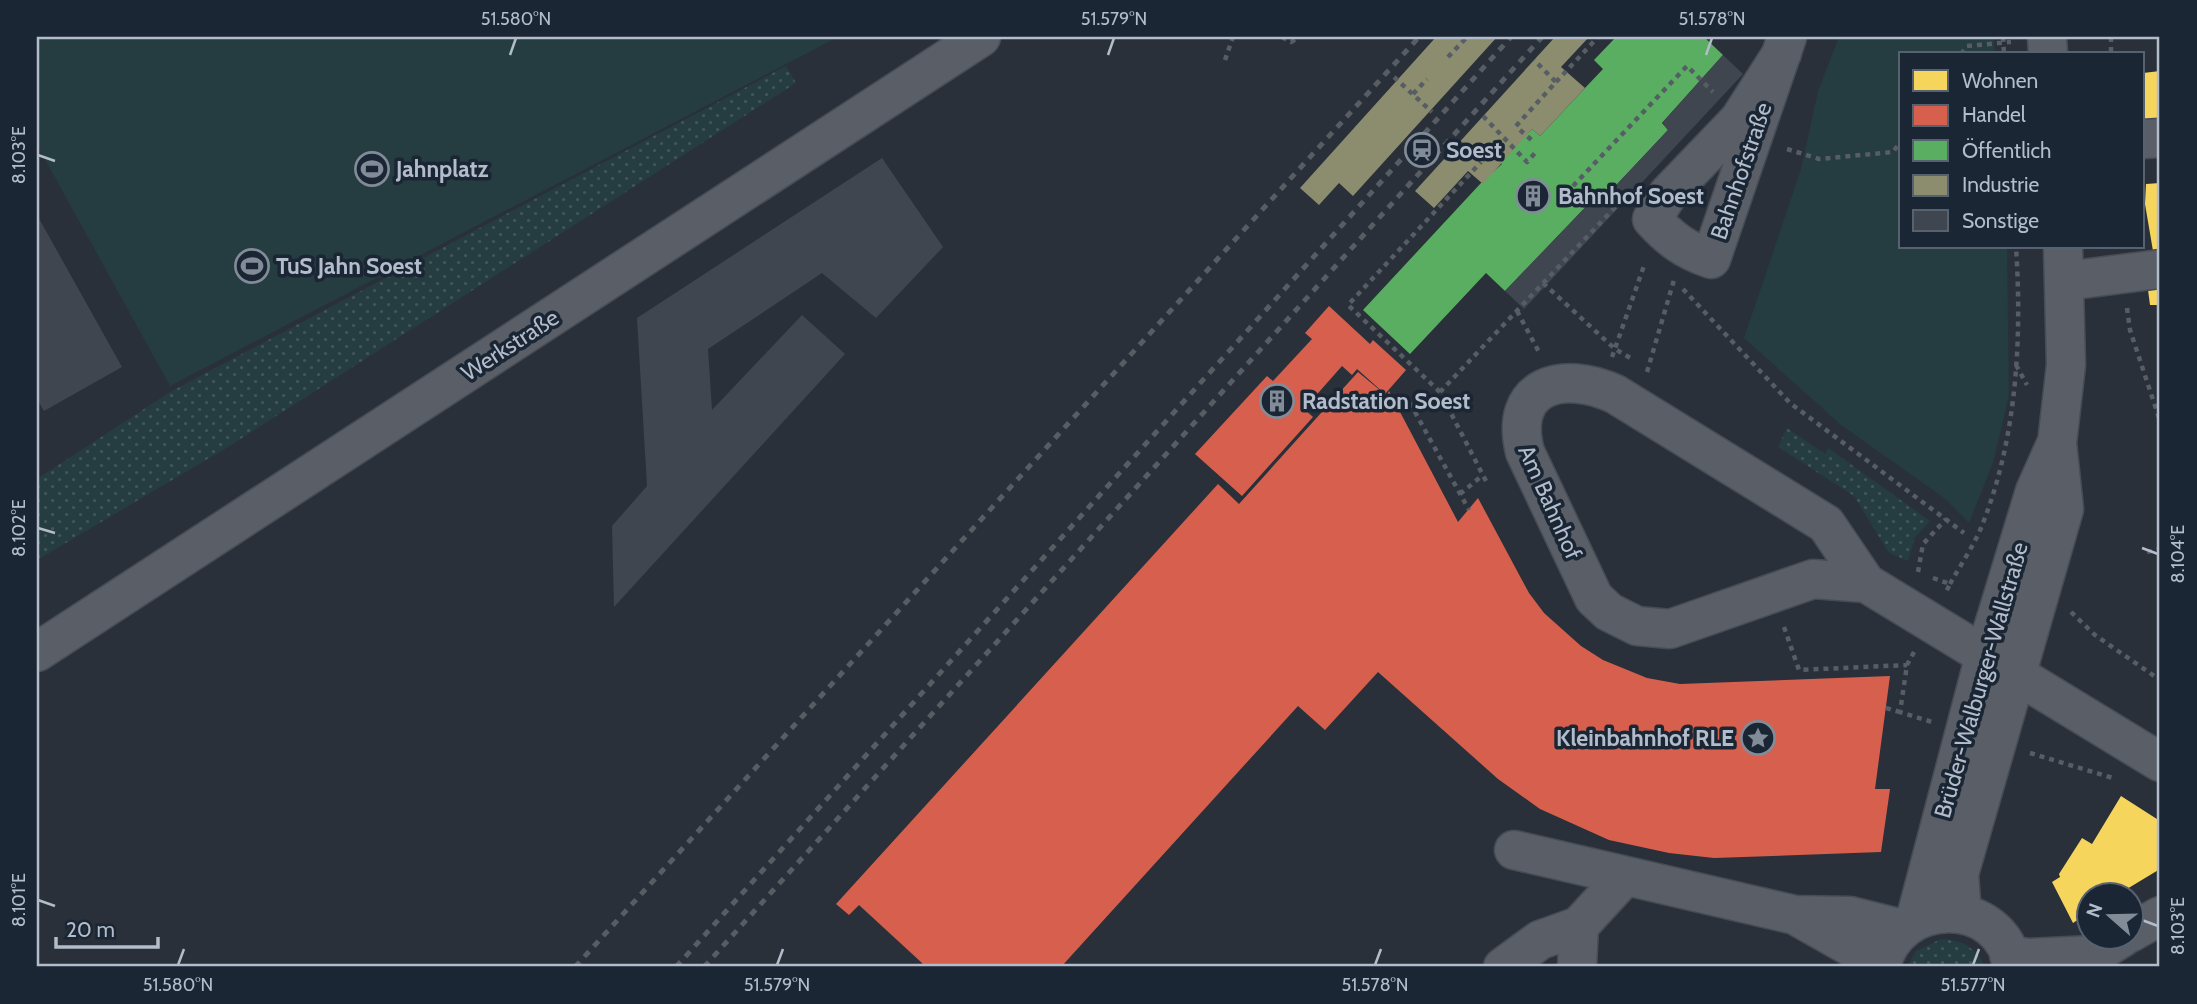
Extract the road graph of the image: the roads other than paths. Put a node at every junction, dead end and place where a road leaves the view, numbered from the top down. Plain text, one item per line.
1 (981, 37) edge
2 (1784, 45) edge
3 (2064, 264) edge
4 (2160, 269) edge
5 (1866, 583) junction
6 (37, 652) edge
7 (2001, 665) junction
8 (1981, 738) junction
9 (2160, 762) edge
10 (1514, 850) dead end
11 (1625, 876) junction
12 (1962, 914) junction
13 (1795, 915) junction
14 (2160, 916) edge
15 (1908, 925) junction
16 (2144, 925) edge
17 (1580, 926) junction
18 (2097, 953) edge
19 (2011, 961) edge
20 (1881, 966) edge
21 (1503, 967) edge
22 (1577, 967) edge

1 - 6 street, Werkstraße
2 - 2 street, Bahnhofstraße
3 - 4 street
3 - 7 street, Brüder-Walburger-Wallstraße
5 - 5 street, Am Bahnhof
5 - 7 street, Am Bahnhof
7 - 8 street, Brüder-Walburger-Wallstraße
7 - 9 street, Am Bahnhof
8 - 12 street, Brüder-Walburger-Wallstraße
8 - 15 street, Brüder-Walburger-Wallstraße
10 - 11 street
11 - 13 street
11 - 17 street
12 - 15 street
12 - 19 street
13 - 15 street
13 - 20 street
14 - 16 street
15 - 20 street, Brüder-Walburger-Wallstraße
17 - 21 street
17 - 22 street
18 - 19 street

